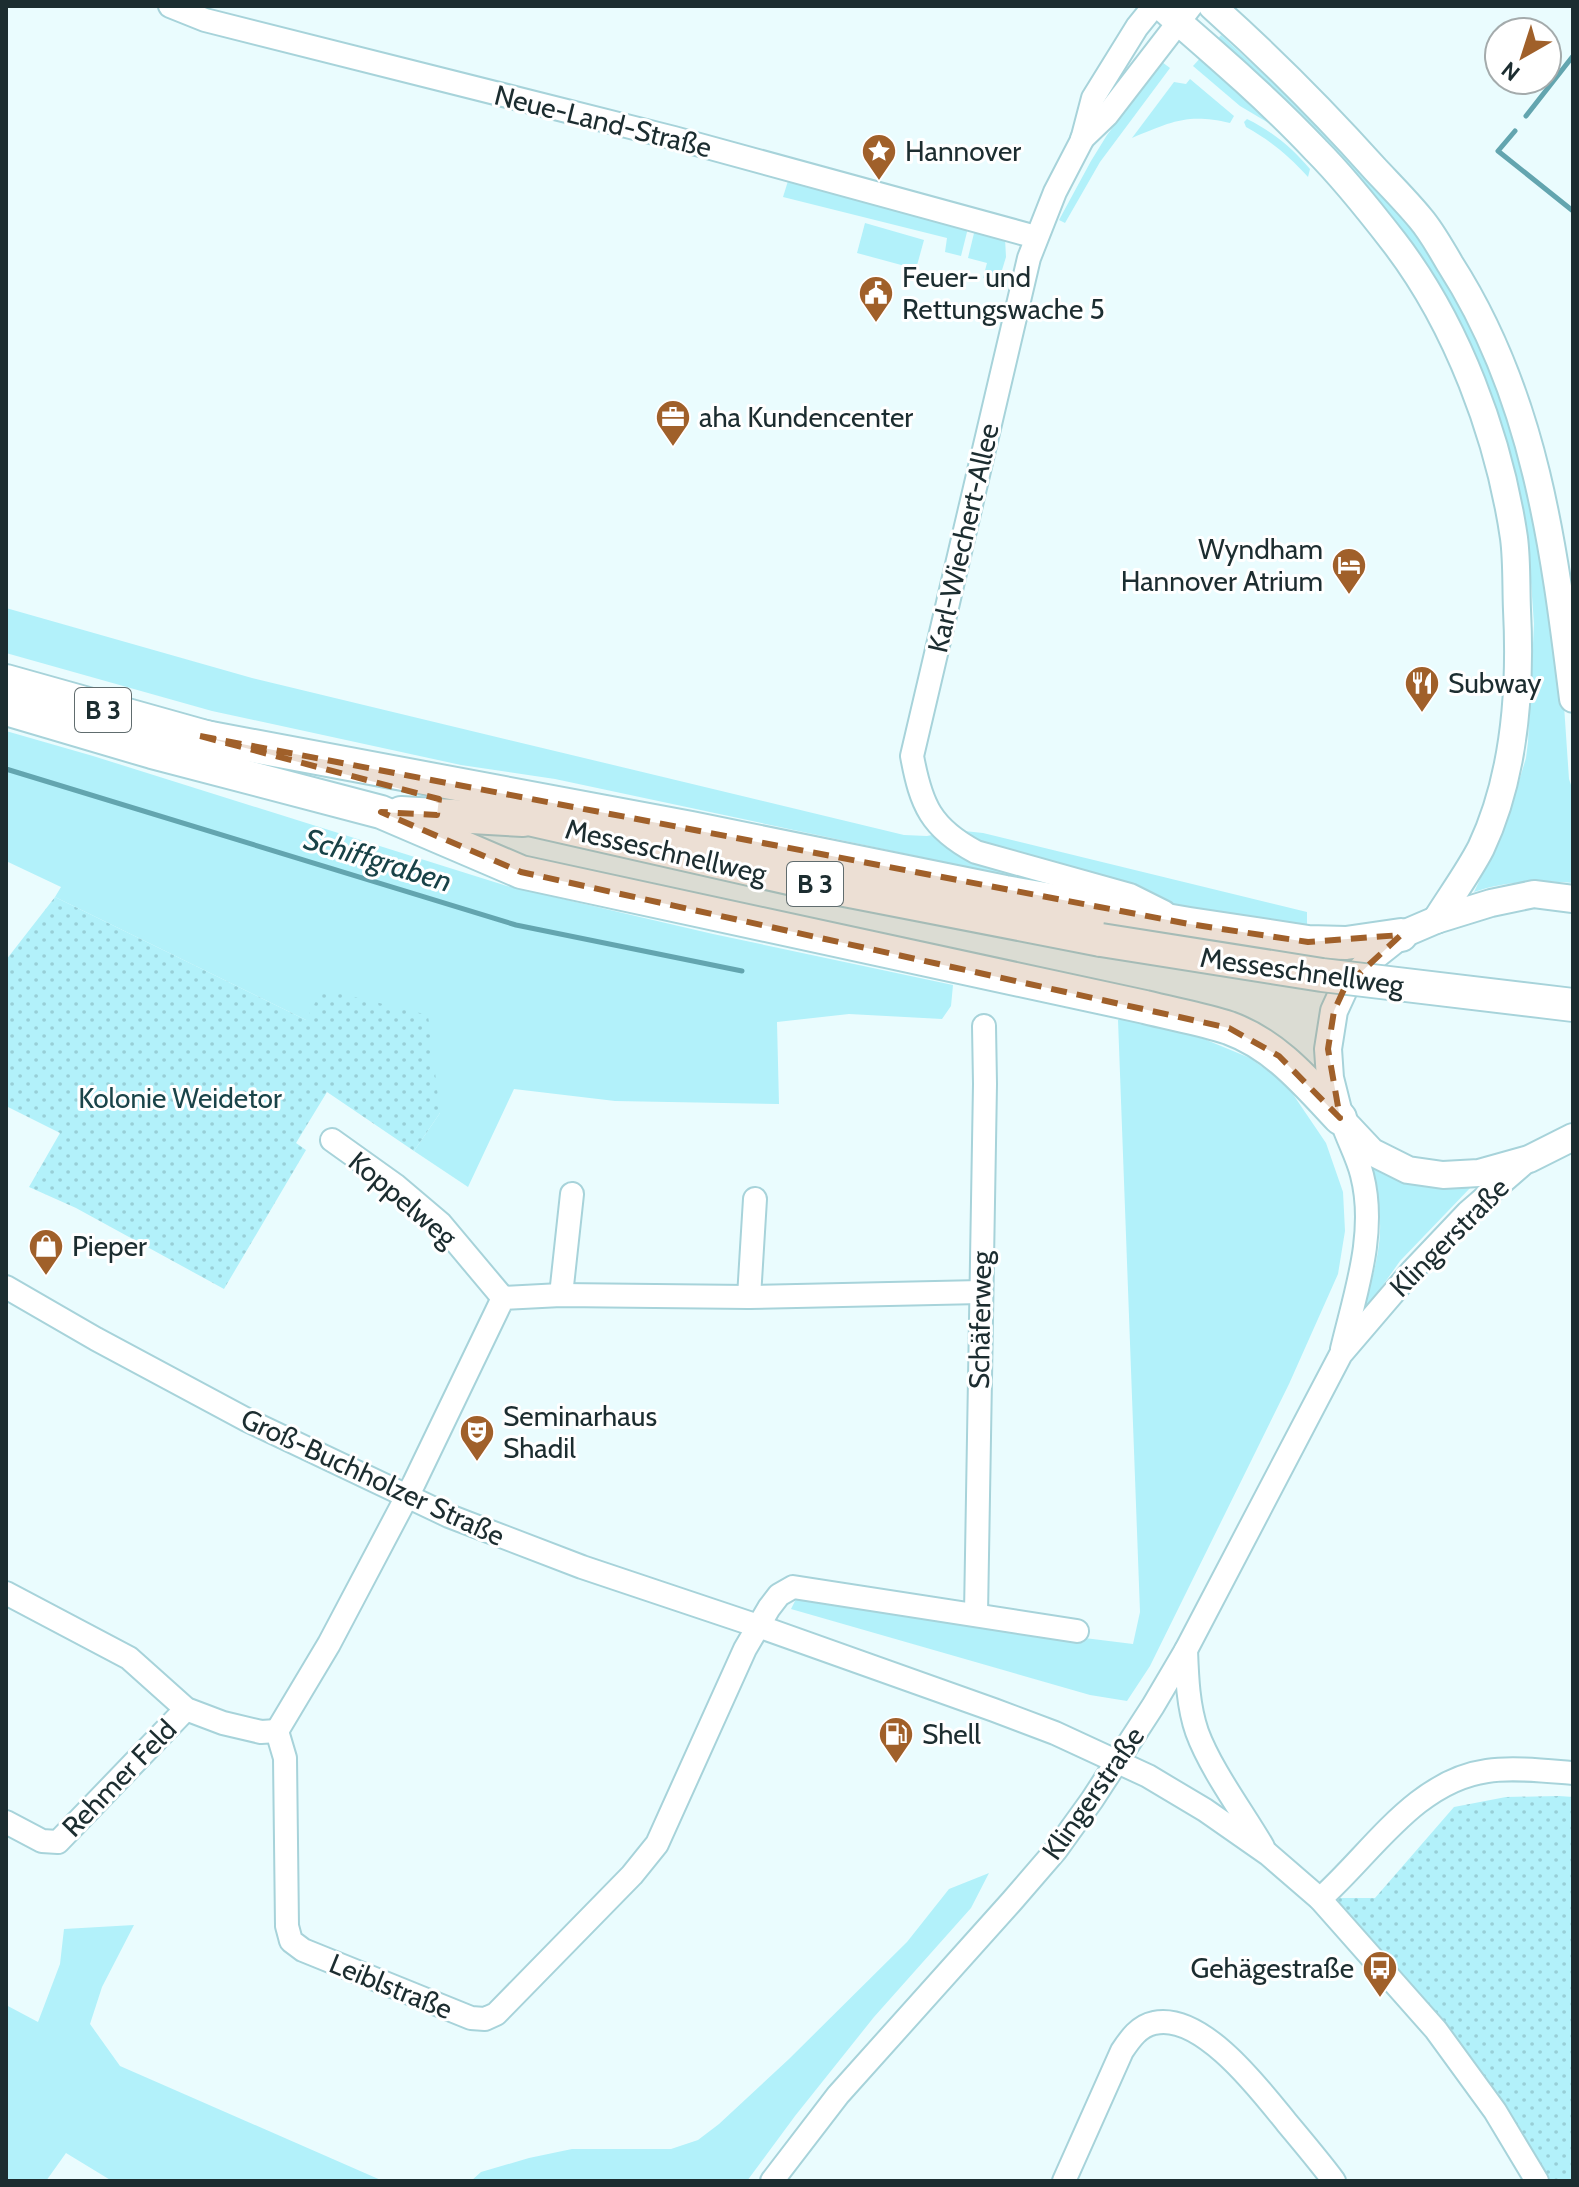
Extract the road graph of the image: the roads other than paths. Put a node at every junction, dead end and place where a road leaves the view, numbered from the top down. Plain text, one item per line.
1 (170, 6) edge
2 (1212, 6) edge
3 (1171, 10) edge
4 (1082, 140) junction
5 (1036, 237) junction
6 (6, 681) edge
7 (1573, 692) edge
8 (1573, 699) edge
9 (6, 709) edge
10 (200, 736) junction
11 (381, 812) junction
12 (530, 820) junction
13 (1573, 899) edge
14 (1436, 920) junction
15 (1189, 924) junction
16 (1401, 935) junction
17 (1573, 1005) edge
18 (984, 1026) dead end
19 (1340, 1118) junction
20 (1573, 1137) edge
21 (332, 1140) dead end
22 (1529, 1159) junction
23 (572, 1194) dead end
24 (755, 1199) dead end
25 (6, 1287) edge
26 (981, 1292) junction
27 (561, 1295) junction
28 (749, 1297) junction
29 (503, 1298) junction
30 (1341, 1354) junction
31 (406, 1497) junction
32 (6, 1593) edge
33 (976, 1614) junction
34 (758, 1626) junction
35 (1077, 1631) dead end
36 (1186, 1650) junction
37 (186, 1709) junction
38 (277, 1731) junction
39 (1117, 1762) junction
40 (1573, 1773) edge
41 (6, 1822) edge
42 (1268, 1854) junction
43 (1320, 1899) junction
44 (772, 2181) edge
45 (1064, 2181) edge
46 (1334, 2181) edge
47 (1537, 2181) edge

1 - 5 street, Neue-Land-Straße
2 - 7 main road
3 - 4 street
3 - 4 street, Karl-Wiechert-Allee
3 - 14 main road
4 - 5 street, Karl-Wiechert-Allee
5 - 15 street, Karl-Wiechert-Allee
6 - 10 highway, Messeschnellweg / B 3
7 - 8 main road
9 - 11 highway, B 3
10 - 12 highway, Messeschnellweg / B 3
10 - 15 highway
11 - 12 highway
11 - 19 highway
12 - 17 highway, Messeschnellweg / B 3, bridge
13 - 14 main road
14 - 16 main road
15 - 16 highway
16 - 19 main road
18 - 26 street, Schäferweg
19 - 22 main road
19 - 30 street, Klingerstraße
20 - 22 main road
21 - 29 street, Koppelweg
22 - 30 street, Klingerstraße
23 - 27 street
24 - 28 street
25 - 31 street, Groß-Buchholzer Straße
26 - 28 street
26 - 33 street, Schäferweg
27 - 28 street
27 - 29 street
29 - 31 street
30 - 36 street, Klingerstraße
31 - 34 street, Groß-Buchholzer Straße
31 - 38 street
32 - 37 street
33 - 34 street
33 - 35 street
34 - 38 street, Leiblstraße
34 - 39 street, Groß-Buchholzer Straße
36 - 39 street, Klingerstraße
36 - 42 street
37 - 38 street
37 - 41 street, Rehmer Feld
39 - 42 street, Groß-Buchholzer Straße
39 - 44 street, Klingerstraße
40 - 43 street
42 - 43 street
43 - 47 street
45 - 46 street

